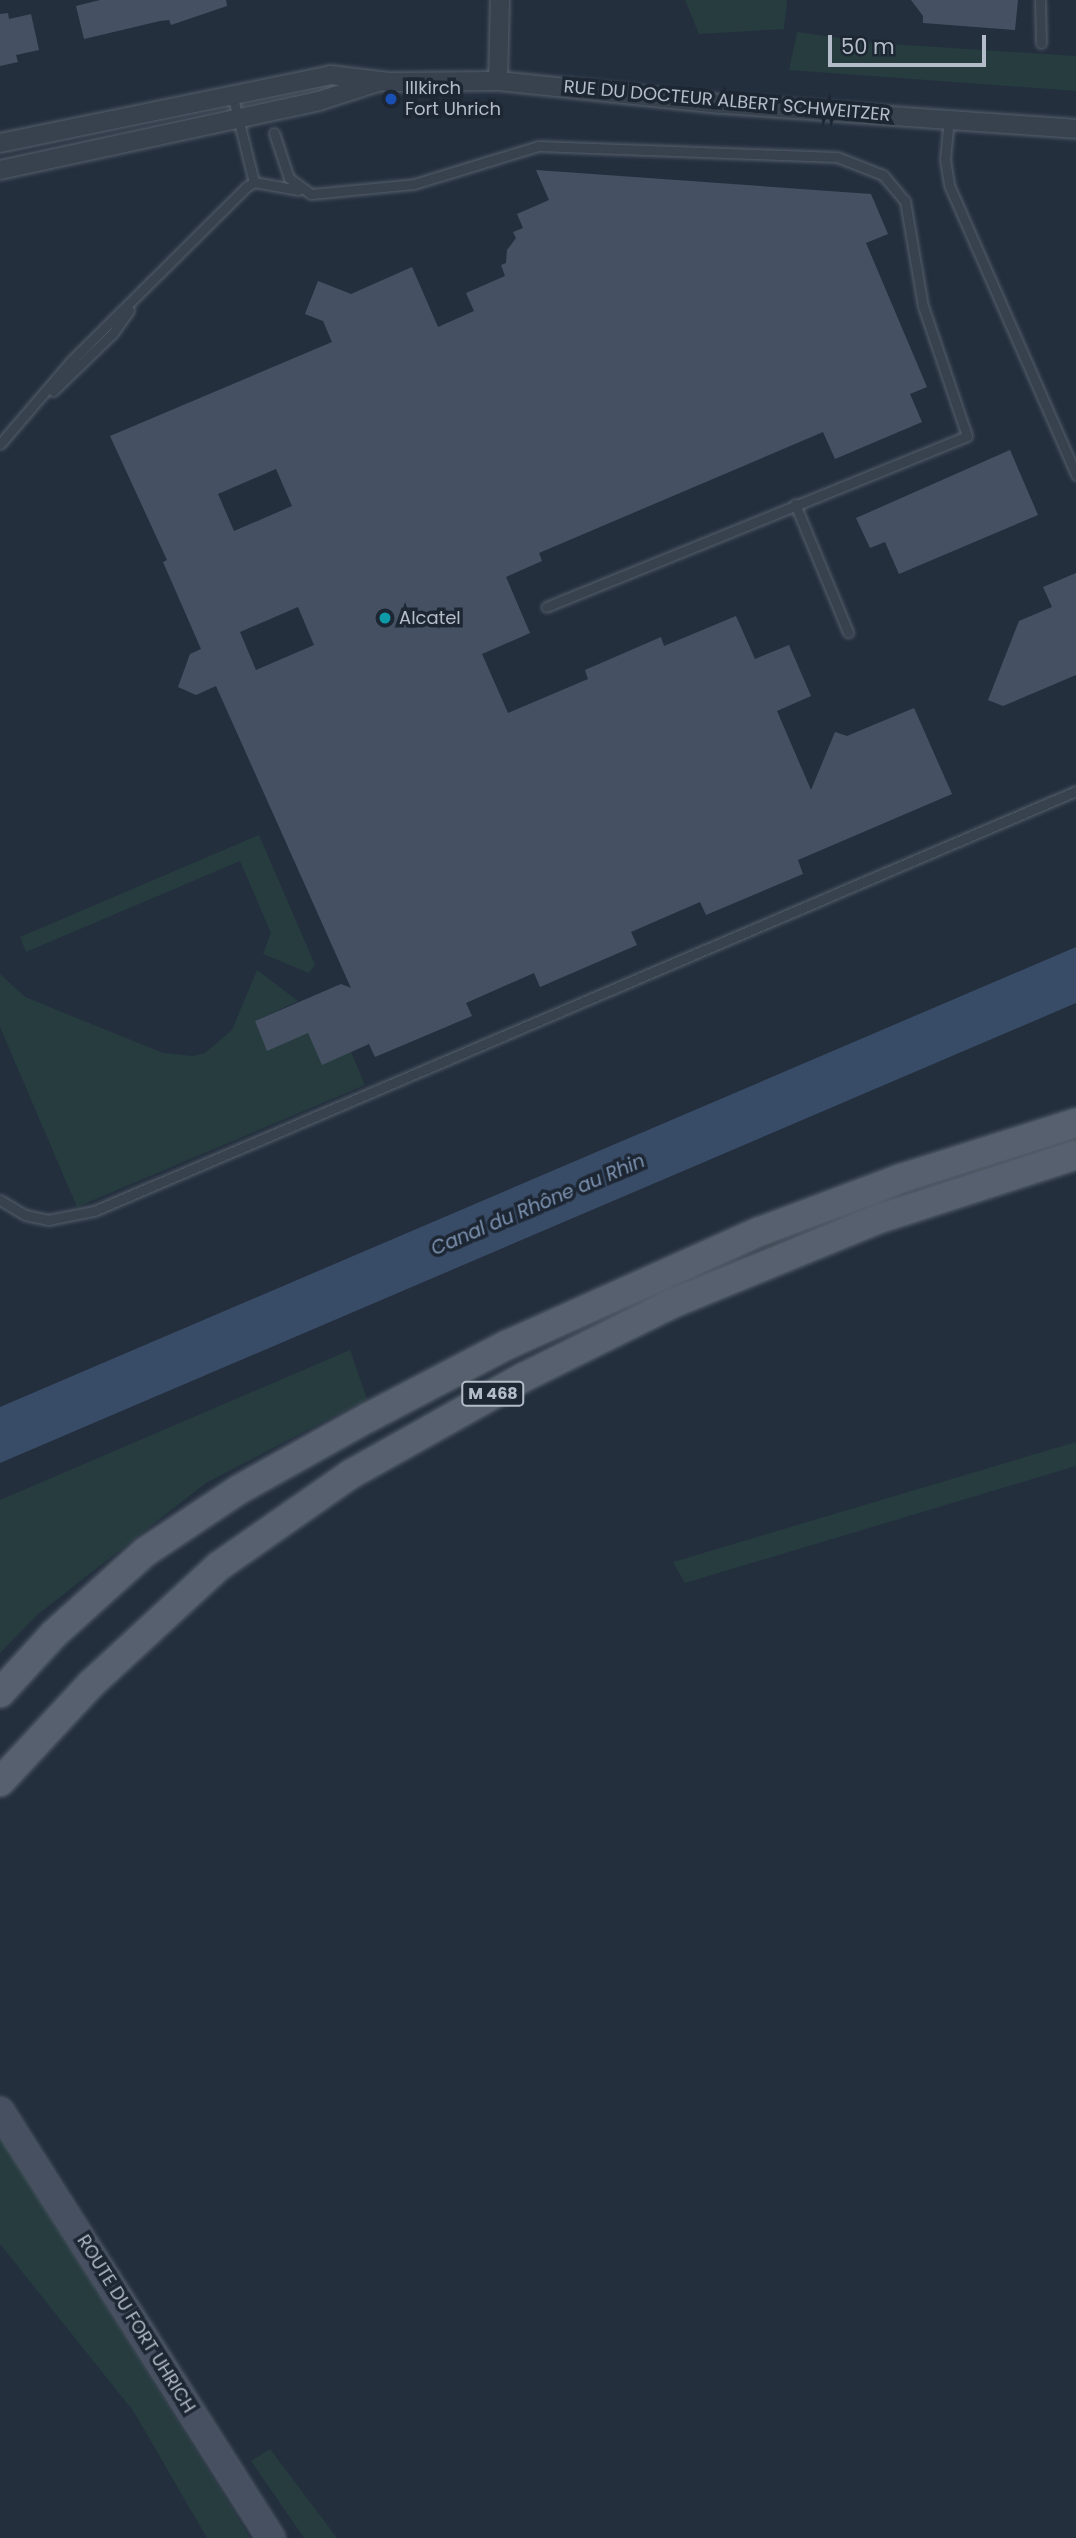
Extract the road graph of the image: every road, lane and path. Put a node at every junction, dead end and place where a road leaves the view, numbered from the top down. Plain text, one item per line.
1 (500, 0) edge
2 (1040, 0) edge
3 (1041, 43) dead end
4 (498, 80) junction
5 (379, 82) junction
6 (232, 92) junction
7 (239, 119) junction
8 (949, 119) junction
9 (1076, 128) edge
10 (275, 133) dead end
11 (0, 143) edge
12 (0, 170) edge
13 (254, 182) junction
14 (302, 190) junction
15 (0, 444) edge
16 (1076, 475) edge
17 (795, 504) junction
18 (546, 607) dead end
19 (848, 632) dead end
20 (1076, 790) edge
21 (1076, 1123) edge
22 (1076, 1155) edge
23 (0, 1200) edge
24 (0, 1693) edge
25 (0, 1782) edge
26 (0, 2111) edge
27 (271, 2538) edge

1 - 4 street
2 - 3 lane
4 - 5 street, RUE DU DOCTEUR ALBERT SCHWEITZER
4 - 8 street, RUE DU DOCTEUR ALBERT SCHWEITZER
5 - 6 street, RUE DU DOCTEUR ALBERT SCHWEITZER
5 - 7 street, RUE DU DOCTEUR ALBERT SCHWEITZER
6 - 7 lane
6 - 11 street, RUE DU DOCTEUR ALBERT SCHWEITZER
7 - 12 street, RUE DU DOCTEUR ALBERT SCHWEITZER
7 - 13 lane
8 - 9 street, RUE DU DOCTEUR ALBERT SCHWEITZER
8 - 16 lane
10 - 14 lane
13 - 14 lane
13 - 15 lane
14 - 17 lane
17 - 18 lane
17 - 19 lane
20 - 23 lane
21 - 24 main road, M 468
22 - 25 main road, M 468
26 - 27 street, ROUTE DU FORT UHRICH

